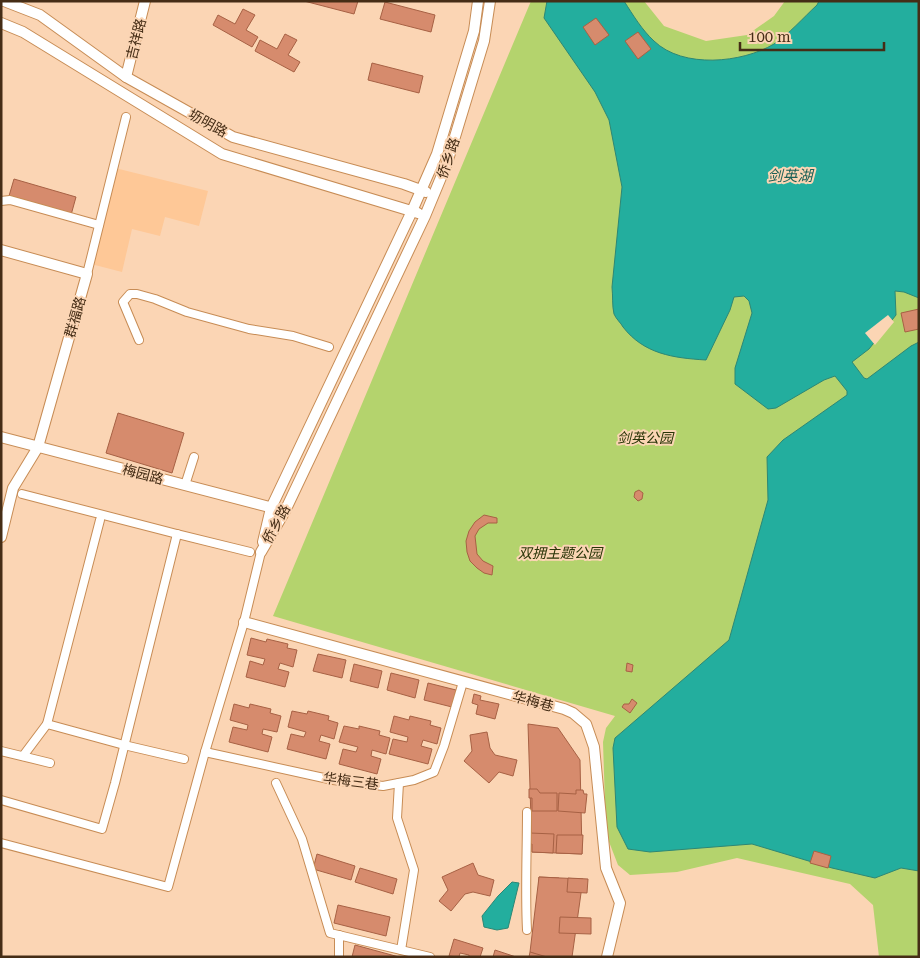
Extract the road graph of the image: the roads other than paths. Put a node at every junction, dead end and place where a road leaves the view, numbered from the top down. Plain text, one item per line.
1 (4, 1) edge
2 (145, 1) edge
3 (478, 1) edge
4 (490, 1) edge
5 (1, 23) edge
6 (126, 77) junction
7 (126, 117) dead end
8 (421, 190) junction
9 (434, 194) junction
10 (1, 202) edge
11 (412, 212) junction
12 (425, 216) junction
13 (99, 225) junction
14 (1, 250) edge
15 (87, 274) junction
16 (139, 340) dead end
17 (329, 347) dead end
18 (1, 436) edge
19 (38, 446) junction
20 (194, 457) dead end
21 (186, 482) dead end
22 (22, 494) dead end
23 (271, 508) junction
24 (285, 511) junction
25 (100, 520) dead end
26 (176, 534) junction
27 (1, 537) edge
28 (255, 552) junction
29 (244, 622) junction
30 (463, 682) junction
31 (46, 724) junction
32 (124, 746) junction
33 (1, 751) edge
34 (205, 752) junction
35 (23, 756) junction
36 (184, 759) dead end
37 (50, 763) dead end
38 (276, 783) dead end
39 (400, 783) junction
40 (1, 800) edge
41 (527, 812) dead end
42 (1, 843) edge
43 (527, 930) dead end
44 (339, 935) junction
45 (401, 950) junction
46 (339, 957) edge
47 (430, 957) edge
48 (606, 957) edge

1 - 6 street, 坜明路
2 - 6 street, 吉祥路
3 - 8 street, 侨乡路
4 - 9 street, 侨乡路
5 - 11 street, 坜明路
6 - 8 street, 坜明路
7 - 13 street
8 - 9 street, 坜明路
8 - 11 street, 侨乡路
9 - 12 street, 侨乡路
10 - 13 street
11 - 12 street, 坜明路
11 - 23 street, 侨乡路
12 - 24 street, 侨乡路
13 - 15 street
14 - 15 street
15 - 19 street, 群福路
16 - 17 street
18 - 19 street, 梅园路
19 - 23 street, 梅园路
19 - 27 street
20 - 21 street
22 - 26 street
23 - 24 street, 梅园路
23 - 28 street, 侨乡路
24 - 28 street, 侨乡路
25 - 31 street
26 - 28 street
26 - 32 street
28 - 29 street
29 - 30 street, 华梅巷
29 - 34 street
30 - 39 street, 华梅三巷
30 - 48 street, 华梅巷
31 - 32 street
31 - 35 street
32 - 36 street
32 - 40 street
33 - 35 street
34 - 39 street, 华梅三巷
34 - 42 street
35 - 37 street
38 - 44 street
39 - 45 street
41 - 43 street
44 - 45 street
44 - 46 street
45 - 47 street

